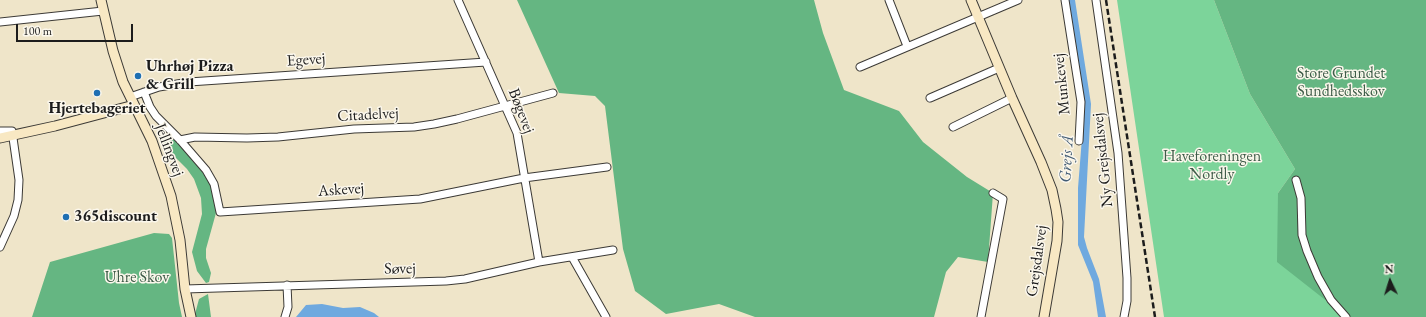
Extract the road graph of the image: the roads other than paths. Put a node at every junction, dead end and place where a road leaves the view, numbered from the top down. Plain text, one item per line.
1 (101, 0) edge
2 (458, 0) edge
3 (889, 0) edge
4 (971, 0) edge
5 (1018, 0) edge
6 (1065, 0) edge
7 (1096, 0) edge
8 (103, 11) junction
9 (978, 18) junction
10 (0, 22) edge
11 (907, 46) junction
12 (486, 62) junction
13 (860, 67) dead end
14 (1000, 68) junction
15 (144, 92) junction
16 (553, 93) dead end
17 (930, 98) dead end
18 (1012, 98) junction
19 (132, 101) junction
20 (505, 105) junction
21 (952, 127) dead end
22 (0, 131) edge
23 (13, 136) junction
24 (0, 138) edge
25 (180, 140) junction
26 (1079, 141) dead end
27 (607, 167) dead end
28 (524, 178) junction
29 (1296, 180) dead end
30 (993, 193) dead end
31 (0, 247) edge
32 (613, 250) dead end
33 (572, 257) junction
34 (539, 262) junction
35 (287, 285) junction
36 (185, 289) junction
37 (191, 317) edge
38 (285, 317) edge
39 (606, 317) edge
40 (981, 317) edge
41 (1044, 317) edge
42 (1124, 317) edge
43 (1346, 317) edge

1 - 8 street, Jellingvej
2 - 12 street, Bøgevej
3 - 11 street
4 - 9 street, Grejsdalsvej
5 - 9 street
6 - 26 street, Munkevej
7 - 42 street, Ny Grejsdalsvej
8 - 10 street
8 - 19 street, Jellingvej
9 - 11 street
9 - 14 street, Grejsdalsvej
11 - 13 street
12 - 15 street, Egevej
12 - 20 street, Bøgevej
14 - 17 street
14 - 18 street, Grejsdalsvej
15 - 19 street, Egevej
15 - 25 street, Askevej
16 - 20 street, Citadelvej
18 - 21 street
18 - 41 street, Grejsdalsvej
19 - 23 street
19 - 36 street, Jellingvej
20 - 25 street, Citadelvej
20 - 28 street, Bøgevej
22 - 23 street
23 - 24 street
23 - 31 street
25 - 28 street, Askevej
27 - 28 street, Askevej
28 - 34 street, Bøgevej
29 - 43 street
30 - 40 street
32 - 33 street, Søvej
33 - 34 street, Søvej
33 - 39 street
34 - 35 street, Søvej
35 - 36 street, Søvej
35 - 38 street
36 - 37 street, Jellingvej

